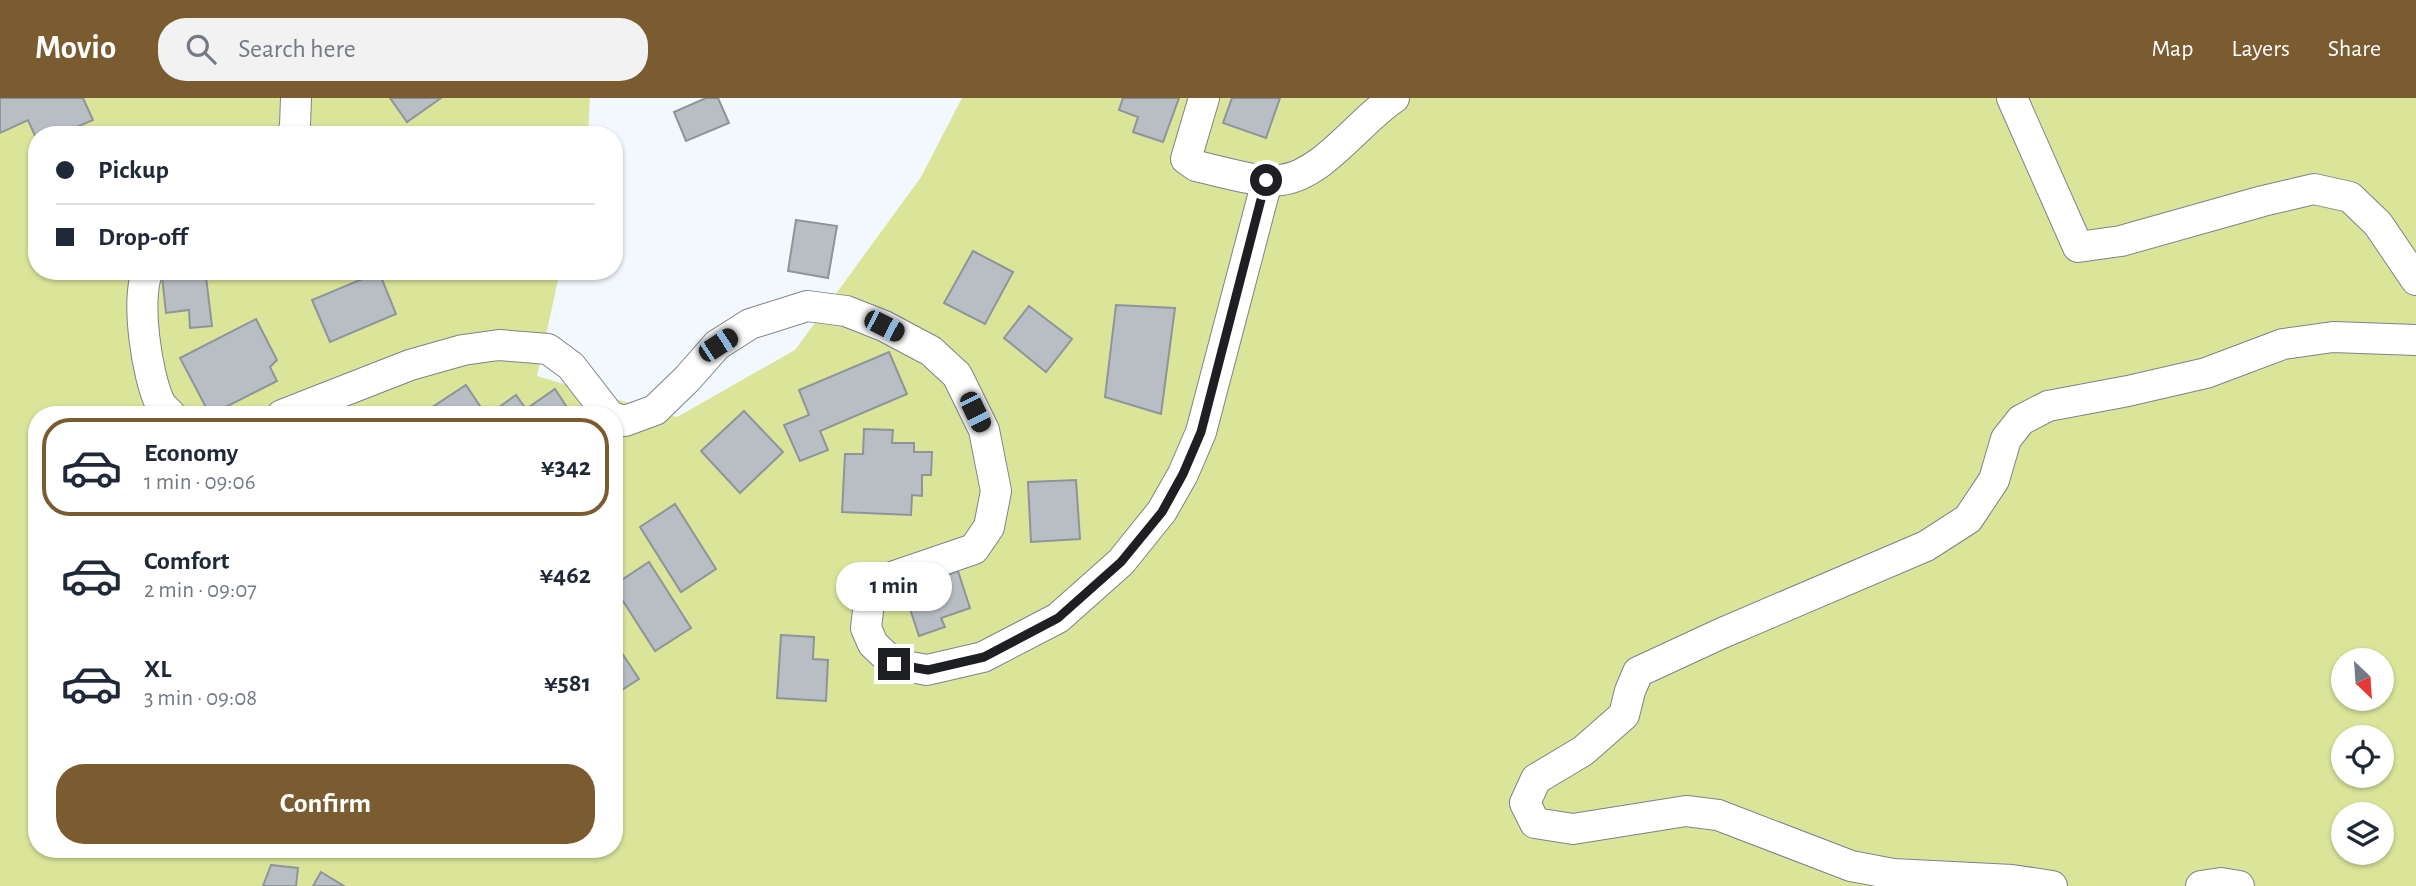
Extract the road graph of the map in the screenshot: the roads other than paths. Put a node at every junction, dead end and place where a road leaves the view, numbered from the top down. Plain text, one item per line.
1 (296, 98) edge
2 (1204, 98) edge
3 (1394, 98) edge
4 (2012, 98) edge
5 (295, 126) edge
6 (1266, 180) junction
7 (147, 280) edge
8 (2416, 280) edge
9 (2416, 340) edge
10 (162, 406) edge
11 (305, 406) edge
12 (602, 406) edge
13 (623, 420) edge
14 (2052, 886) edge
15 (2202, 886) edge
16 (2239, 886) edge

1 - 5 street
2 - 6 street
3 - 6 street
4 - 8 street
6 - 13 street
7 - 10 street
9 - 14 street
11 - 12 street
15 - 16 street

